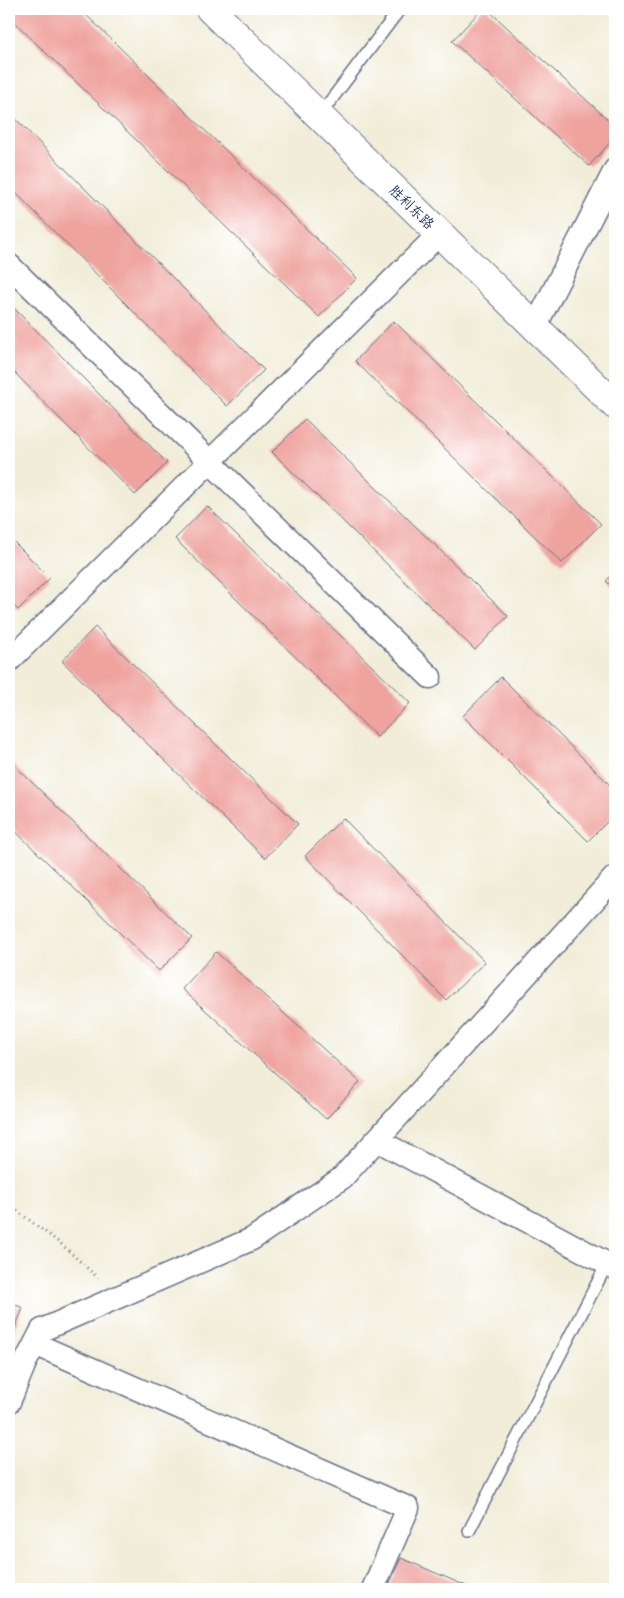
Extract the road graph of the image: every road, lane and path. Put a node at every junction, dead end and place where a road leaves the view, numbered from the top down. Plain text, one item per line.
1 (210, 9) edge
2 (400, 9) edge
3 (319, 116) junction
4 (615, 170) edge
5 (440, 234) junction
6 (9, 265) edge
7 (535, 327) junction
8 (615, 404) edge
9 (209, 462) junction
10 (9, 661) edge
11 (430, 677) dead end
12 (615, 877) edge
13 (377, 1140) junction
14 (9, 1205) edge
15 (611, 1266) edge
16 (119, 1297) junction
17 (35, 1344) junction
18 (9, 1402) edge
19 (469, 1531) dead end
20 (373, 1589) edge

1 - 3 main road, 胜利东路
2 - 3 lane
3 - 5 main road, 胜利东路
4 - 7 street
5 - 7 main road, 胜利东路
5 - 9 street
6 - 9 street
7 - 8 main road, 胜利东路
9 - 10 street
9 - 11 street
12 - 13 street
13 - 15 street
13 - 16 street
14 - 16 path
15 - 19 lane
16 - 17 street
17 - 18 street
17 - 20 street

